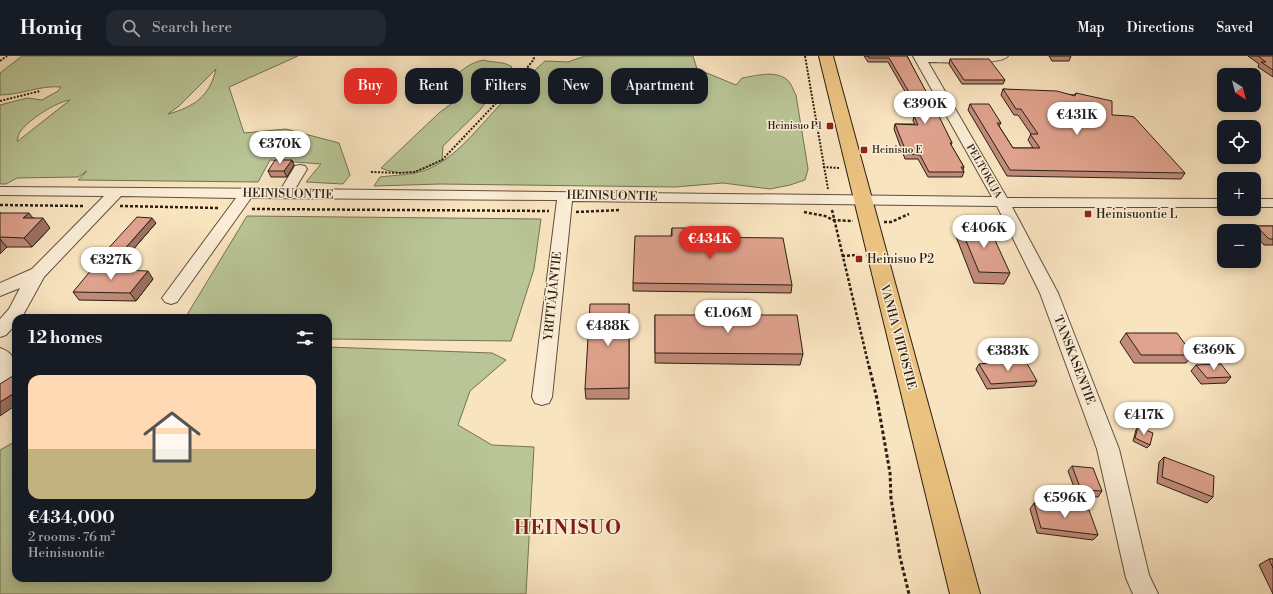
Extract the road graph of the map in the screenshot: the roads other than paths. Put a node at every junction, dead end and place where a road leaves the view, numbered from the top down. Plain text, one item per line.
1 (826, 56) edge
2 (1002, 56) edge
3 (920, 58) edge
4 (300, 170) dead end
5 (0, 191) edge
6 (117, 192) junction
7 (246, 194) junction
8 (285, 194) junction
9 (862, 199) junction
10 (1002, 202) junction
11 (1217, 203) edge
12 (1261, 203) edge
13 (1273, 203) edge
14 (564, 204) junction
15 (38, 272) junction
16 (0, 290) edge
17 (171, 298) dead end
18 (15, 314) edge
19 (12, 317) edge
20 (0, 330) edge
21 (0, 355) edge
22 (0, 380) edge
23 (542, 397) dead end
24 (965, 594) edge
25 (1146, 594) edge

1 - 9 main road, VANHA VIITOSTIE
2 - 3 street
3 - 10 street, PELTOKUJA
4 - 8 street
5 - 6 street, HEINISUONTIE
6 - 7 street, HEINISUONTIE
6 - 15 street
7 - 8 street, HEINISUONTIE
7 - 17 street
8 - 14 street, HEINISUONTIE
9 - 10 street, HEINISUONTIE
9 - 14 street, HEINISUONTIE
9 - 24 main road, VANHA VIITOSTIE
10 - 11 street, HEINISUONTIE
10 - 25 street, TANSKASENTIE
12 - 13 street
14 - 23 street, YRITTÄJÄNTIE
15 - 16 street
15 - 18 street
19 - 20 street
21 - 22 street

